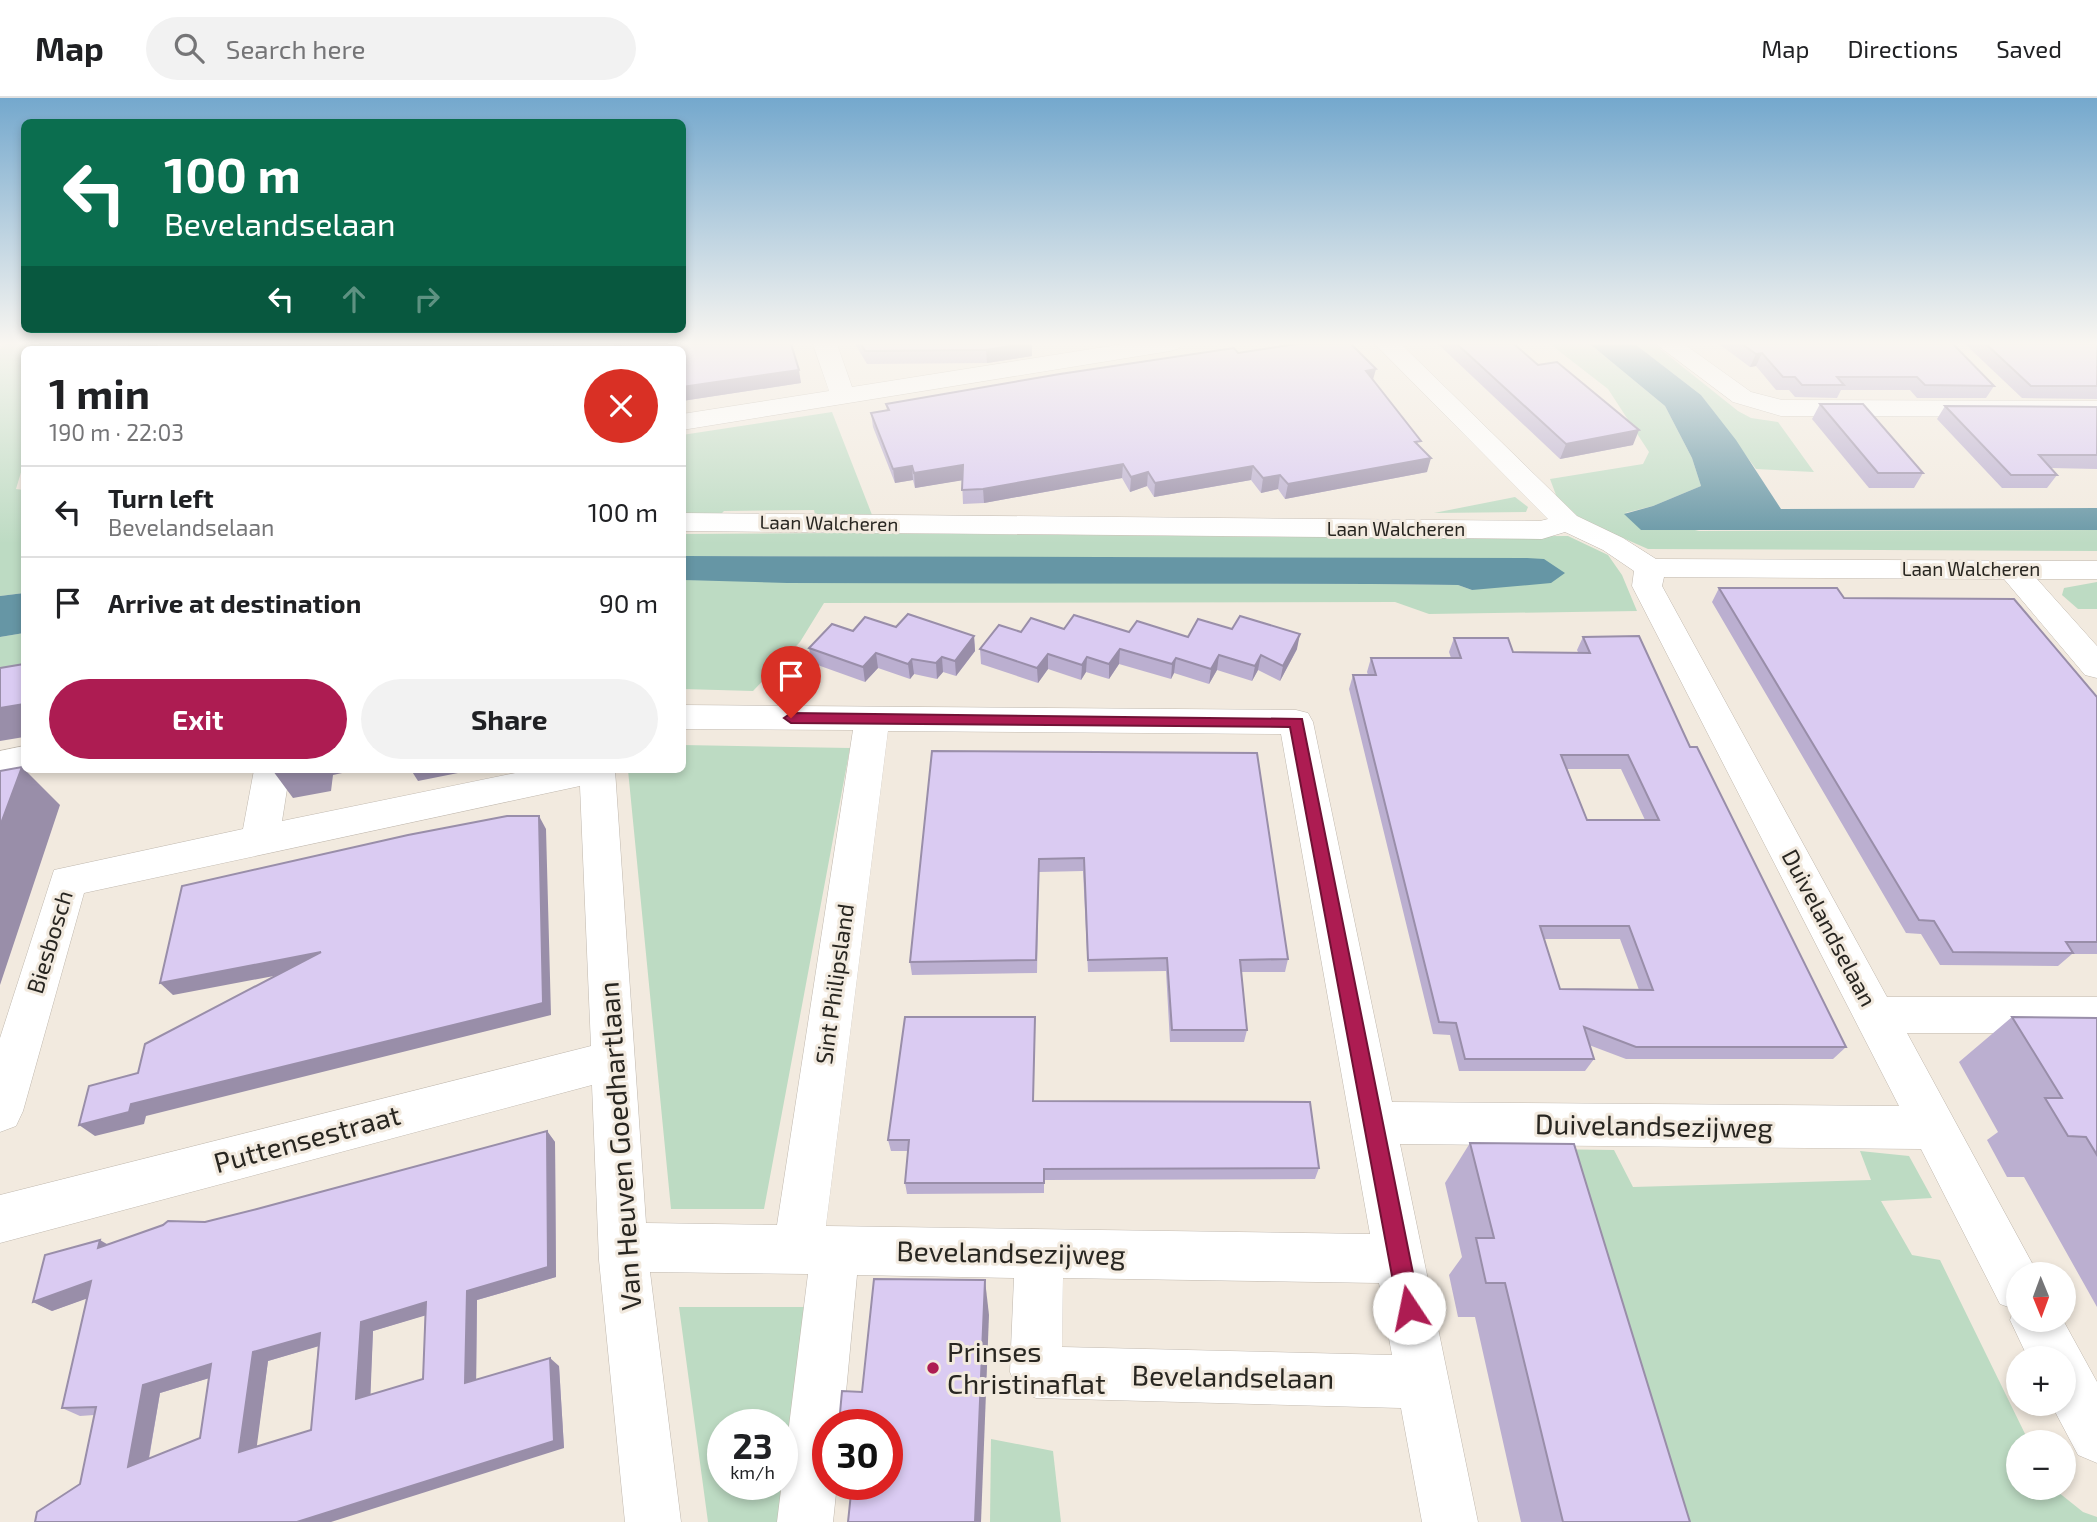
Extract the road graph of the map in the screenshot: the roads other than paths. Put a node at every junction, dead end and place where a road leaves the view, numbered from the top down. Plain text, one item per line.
1 (754, 410) edge
2 (1454, 410) edge
3 (686, 421) edge
4 (686, 522) edge
5 (1567, 522) junction
6 (1650, 568) junction
7 (2012, 569) junction
8 (2097, 570) edge
9 (2097, 667) edge
10 (686, 717) edge
11 (872, 719) junction
12 (21, 760) edge
13 (0, 764) edge
14 (271, 773) edge
15 (580, 773) edge
16 (595, 773) edge
17 (260, 839) junction
18 (1874, 1015) junction
19 (2097, 1015) edge
20 (615, 1059) junction
21 (0, 1111) edge
22 (1373, 1123) junction
23 (1934, 1128) junction
24 (0, 1219) edge
25 (624, 1247) junction
26 (817, 1250) junction
27 (1039, 1254) junction
28 (1399, 1259) junction
29 (2006, 1263) edge
30 (1423, 1382) junction
31 (2076, 1396) edge
32 (2097, 1436) edge
33 (653, 1522) edge
34 (805, 1522) edge
35 (1450, 1522) edge

1 - 3 street
2 - 5 street
4 - 5 street, Laan Walcheren
5 - 6 street
6 - 7 street, Laan Walcheren
6 - 18 street, Duivelandselaan
7 - 8 street, Laan Walcheren
7 - 9 street
10 - 11 street
11 - 22 street
11 - 26 street, Sint Philipsland
12 - 13 street
14 - 17 street
15 - 17 street, Biesbosch
16 - 20 street, Van Heuven Goedhartlaan
17 - 21 street, Biesbosch
18 - 19 street
18 - 23 street, Duivelandselaan
20 - 24 street, Puttensestraat
20 - 25 street, Van Heuven Goedhartlaan
22 - 23 street, Duivelandsezijweg
22 - 28 street
23 - 29 street, Duivelandselaan
25 - 26 street, Bevelandsezijweg
25 - 33 street, Van Heuven Goedhartlaan
26 - 27 street, Bevelandsezijweg
26 - 34 street, Sint Philipsland
27 - 28 street, Bevelandsezijweg
27 - 30 street, Bevelandselaan
28 - 30 street
30 - 35 street
31 - 32 street

